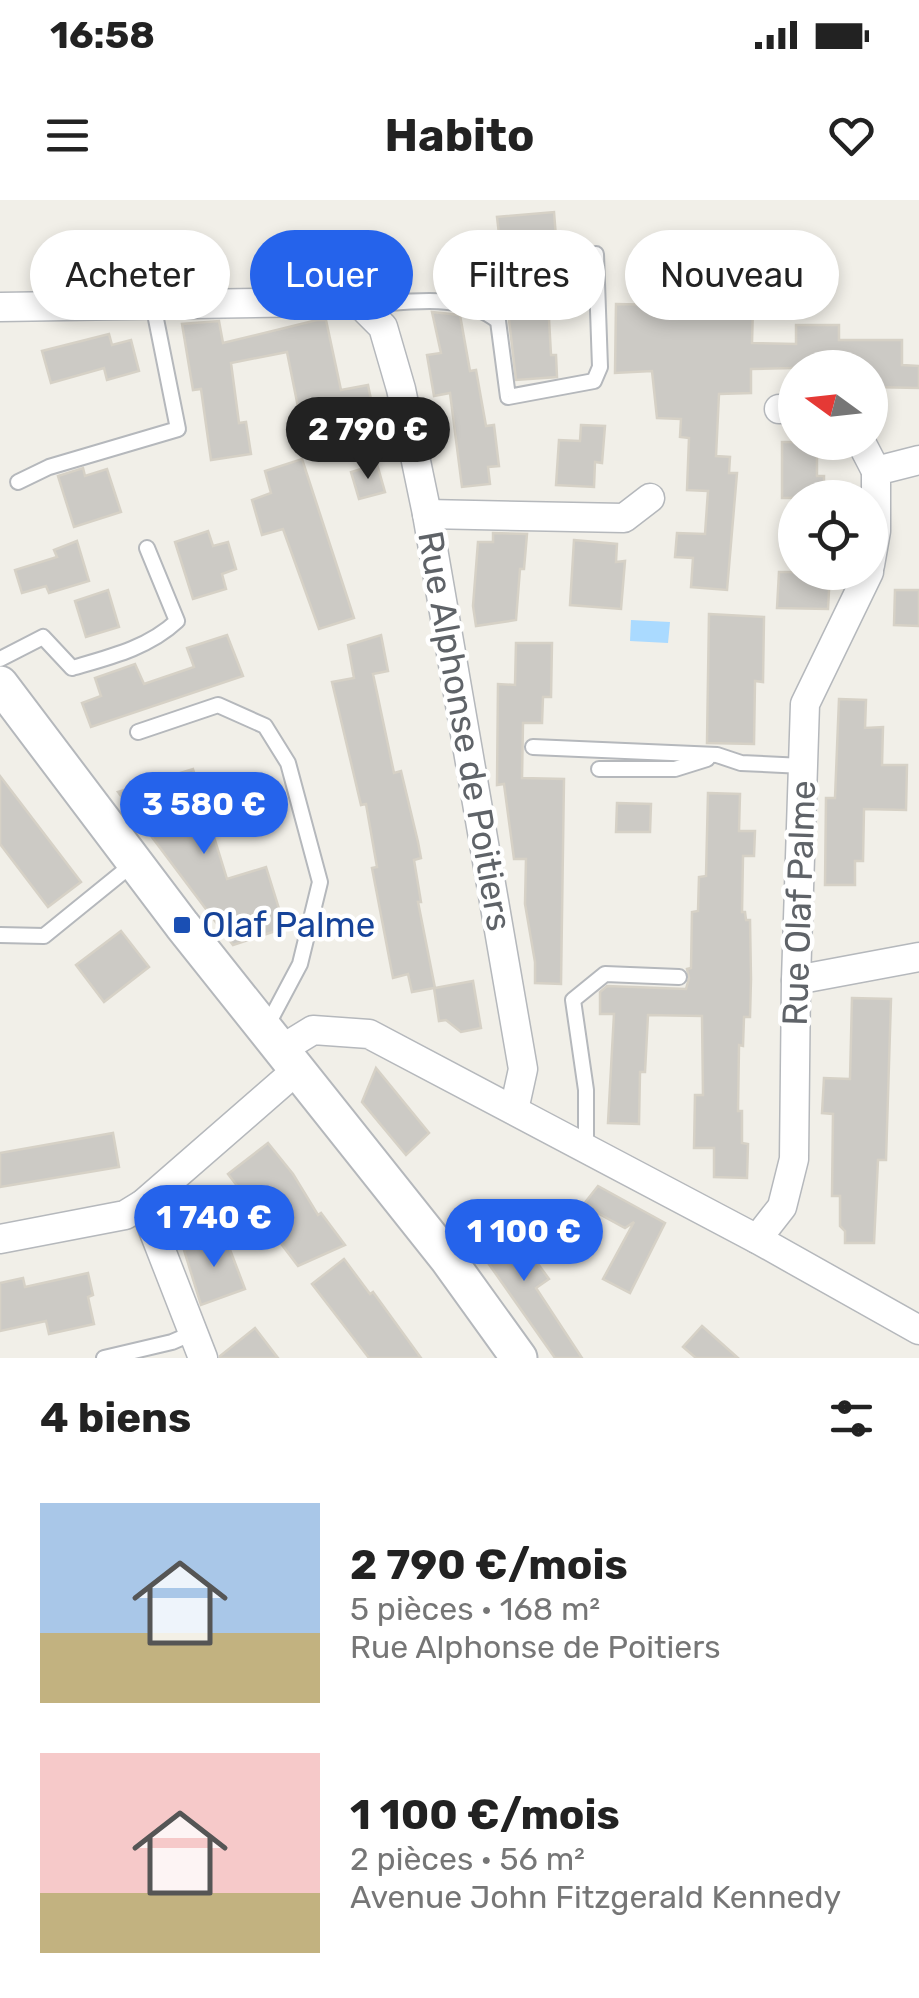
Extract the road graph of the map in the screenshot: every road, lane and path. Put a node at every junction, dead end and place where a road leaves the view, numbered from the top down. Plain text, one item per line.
1 (30, 306) edge
2 (0, 307) edge
3 (156, 320) edge
4 (376, 320) edge
5 (498, 320) edge
6 (598, 320) edge
7 (871, 460) edge
8 (919, 460) edge
9 (876, 470) junction
10 (876, 480) edge
11 (18, 482) dead end
12 (650, 498) dead end
13 (427, 514) junction
14 (147, 548) dead end
15 (860, 590) edge
16 (0, 659) edge
17 (0, 684) edge
18 (138, 732) dead end
19 (532, 748) dead end
20 (717, 755) junction
21 (804, 766) junction
22 (599, 769) dead end
23 (135, 862) junction
24 (0, 935) edge
25 (919, 956) edge
26 (679, 976) dead end
27 (796, 980) junction
28 (282, 1049) junction
29 (514, 1110) junction
30 (586, 1148) junction
31 (143, 1204) junction
32 (0, 1239) edge
33 (758, 1239) junction
34 (919, 1330) edge
35 (198, 1346) edge
36 (104, 1358) edge
37 (519, 1358) edge

1 - 2 street
3 - 11 lane
4 - 13 street, Rue Alphonse de Poitiers
5 - 6 lane
7 - 9 street
8 - 9 street
9 - 10 street
12 - 13 street
13 - 29 street, Rue Alphonse de Poitiers
14 - 16 lane
15 - 21 street, Rue Olaf Palme
17 - 23 street
18 - 28 lane
19 - 20 lane
20 - 21 lane
20 - 22 lane
21 - 27 street, Rue Olaf Palme
23 - 24 lane
23 - 28 street
25 - 27 street
26 - 30 lane
27 - 33 street, Rue Olaf Palme
28 - 29 street
28 - 31 street
28 - 37 street
29 - 30 street
30 - 33 street
31 - 32 street
31 - 35 street
33 - 34 street
35 - 36 lane

